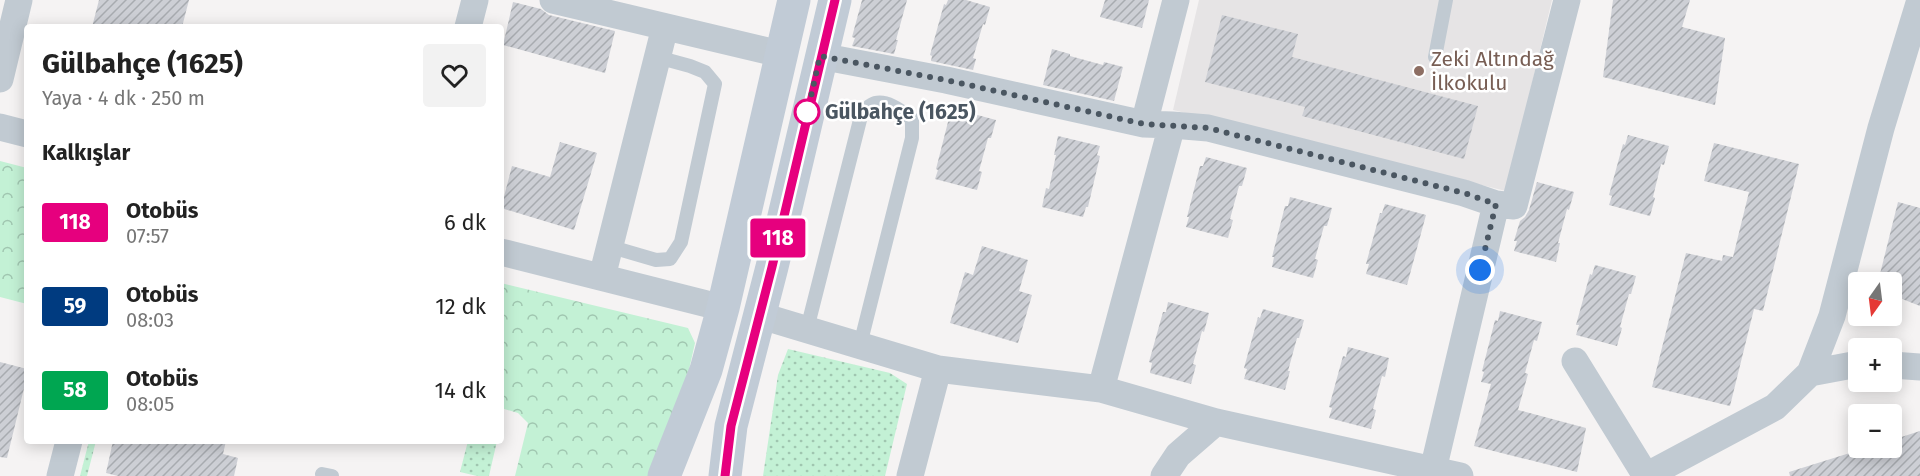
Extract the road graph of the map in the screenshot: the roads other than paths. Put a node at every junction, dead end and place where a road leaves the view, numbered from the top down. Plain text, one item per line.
1 (19, 0) edge
2 (475, 0) edge
3 (552, 0) edge
4 (794, 0) edge
5 (835, 0) edge
6 (1176, 0) edge
7 (1446, 0) edge
8 (1567, 0) edge
9 (1920, 0) edge
10 (469, 24) edge
11 (665, 27) junction
12 (780, 54) junction
13 (820, 56) junction
14 (657, 57) junction
15 (1434, 57) dead end
16 (0, 79) edge
17 (1144, 124) junction
18 (1172, 125) junction
19 (0, 127) edge
20 (24, 133) edge
21 (1496, 204) junction
22 (609, 246) junction
23 (504, 253) edge
24 (602, 277) junction
25 (723, 308) junction
26 (758, 315) junction
27 (807, 329) junction
28 (860, 345) junction
29 (1575, 361) dead end
30 (1902, 365) edge
31 (1848, 366) edge
32 (1920, 367) edge
33 (938, 369) junction
34 (1810, 373) junction
35 (1101, 389) junction
36 (1215, 422) junction
37 (68, 444) edge
38 (1433, 470) junction
39 (60, 476) edge
40 (664, 476) edge
41 (725, 476) edge
42 (910, 476) edge
43 (1164, 476) edge
44 (1460, 476) edge
45 (1646, 476) edge

1 - 16 street
2 - 10 street
3 - 11 street
4 - 12 main road
5 - 13 main road
6 - 17 street
7 - 15 lane
8 - 21 street
9 - 34 street
11 - 12 street
11 - 14 street
12 - 25 main road
13 - 17 street
13 - 26 main road
14 - 22 street
14 - 22 lane
17 - 18 street
18 - 21 street
18 - 35 street
19 - 20 street
21 - 38 street
22 - 24 street
23 - 24 street
24 - 25 street
25 - 40 main road
26 - 27 street
26 - 41 main road
27 - 28 street
27 - 28 lane
28 - 33 street
29 - 45 street
30 - 32 street
31 - 34 street
33 - 35 street
33 - 42 street
34 - 45 street
35 - 36 street
36 - 38 street
36 - 43 street
37 - 39 street
38 - 44 street

